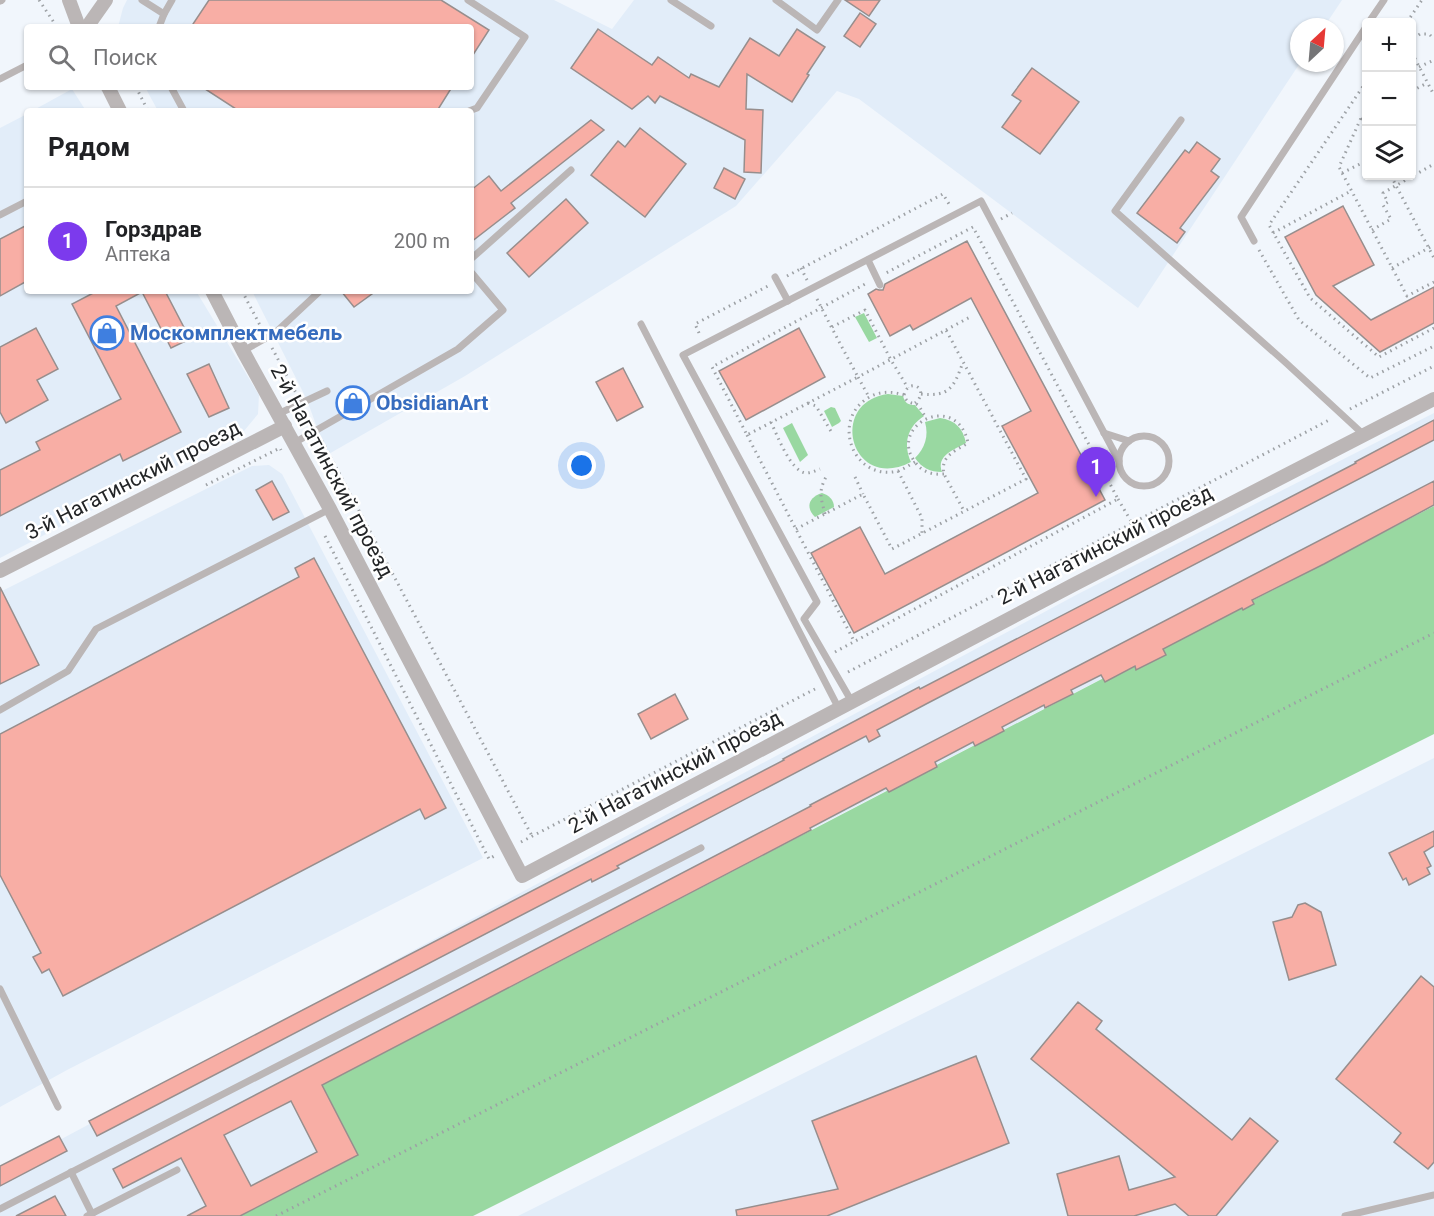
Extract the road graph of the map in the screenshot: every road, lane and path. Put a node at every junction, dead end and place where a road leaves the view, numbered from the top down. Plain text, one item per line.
1 (39, 0) edge
2 (69, 0) edge
3 (106, 0) edge
4 (142, 0) edge
5 (172, 0) edge
6 (468, 0) edge
7 (671, 0) edge
8 (776, 0) edge
9 (838, 0) edge
10 (1384, 0) edge
11 (1422, 0) edge
12 (164, 14) junction
13 (1372, 18) edge
14 (1410, 18) edge
15 (55, 24) edge
16 (78, 24) edge
17 (89, 24) edge
18 (160, 24) edge
19 (711, 26) dead end
20 (1362, 33) edge
21 (1416, 37) edge
22 (1434, 39) edge
23 (1434, 60) edge
24 (1416, 61) edge
25 (24, 67) edge
26 (1419, 67) junction
27 (0, 79) edge
28 (1427, 83) junction
29 (1362, 88) edge
30 (1416, 89) edge
31 (110, 90) edge
32 (138, 90) edge
33 (173, 90) edge
34 (1434, 95) edge
35 (118, 108) edge
36 (146, 108) edge
37 (182, 108) edge
38 (474, 109) edge
39 (1361, 118) joint
40 (1181, 120) dead end
41 (1365, 126) edge
42 (1362, 163) edge
43 (1434, 164) edge
44 (571, 170) dead end
45 (1342, 173) junction
46 (1393, 180) edge
47 (1396, 185) junction
48 (1352, 190) junction
49 (24, 202) edge
50 (0, 214) edge
51 (955, 215) junction
52 (1372, 230) junction
53 (965, 232) junction
54 (1273, 233) junction
55 (1254, 241) joint
56 (1434, 245) edge
57 (1429, 248) junction
58 (474, 256) edge
59 (1434, 258) edge
60 (868, 260) junction
61 (1392, 267) junction
62 (801, 268) junction
63 (474, 276) edge
64 (776, 279) junction
65 (878, 281) junction
66 (1434, 282) edge
67 (812, 289) junction
68 (214, 294) edge
69 (244, 294) edge
70 (317, 294) edge
71 (788, 301) junction
72 (822, 308) junction
73 (970, 317) dead end
74 (641, 324) dead end
75 (832, 327) junction
76 (1434, 328) edge
77 (946, 330) junction
78 (267, 338) junction
79 (705, 344) junction
80 (1434, 346) edge
81 (243, 351) junction
82 (891, 360) junction
83 (963, 362) junction
84 (858, 377) junction
85 (908, 388) junction
86 (327, 391) dead end
87 (921, 394) junction
88 (904, 395) junction
89 (869, 397) junction
90 (1434, 399) edge
91 (302, 402) junction
92 (915, 402) junction
93 (808, 403) junction
94 (926, 418) junction
95 (281, 420) junction
96 (771, 422) junction
97 (316, 430) junction
98 (832, 433) dead end
99 (1104, 433) junction
100 (747, 435) junction
101 (1364, 435) junction
102 (1129, 441) junction
103 (294, 443) junction
104 (1119, 461) junction
105 (915, 462) junction
106 (820, 469) dead end
107 (898, 471) junction
108 (944, 474) junction
109 (826, 477) dead end
110 (855, 477) dead end
111 (863, 494) junction
112 (1118, 499) junction
113 (330, 509) junction
114 (964, 511) junction
115 (825, 514) junction
116 (1132, 523) dead end
117 (796, 529) junction
118 (922, 533) junction
119 (0, 571) edge
120 (1434, 633) edge
121 (854, 641) junction
122 (826, 657) junction
123 (852, 702) junction
124 (839, 709) junction
125 (0, 710) edge
126 (532, 836) dead end
127 (701, 848) dead end
128 (0, 989) edge
129 (58, 1107) dead end
130 (177, 1170) dead end
131 (71, 1172) junction
132 (1434, 1195) edge
133 (0, 1209) edge
134 (89, 1215) edge
135 (276, 1216) edge
136 (1345, 1216) edge

1 - 15 path
2 - 16 street
3 - 17 street
4 - 12 lane
5 - 12 lane
6 - 38 lane
7 - 19 lane
8 - 9 lane
10 - 13 lane
11 - 14 path
12 - 18 lane
20 - 55 lane
21 - 22 path
23 - 26 path
24 - 26 path
25 - 27 lane
26 - 28 path
28 - 30 path
28 - 34 path
29 - 54 path
31 - 35 street
32 - 36 path
33 - 37 lane
39 - 41 path
39 - 45 path
40 - 101 lane
42 - 45 path
43 - 47 path
44 - 58 lane
45 - 48 path
46 - 47 path
47 - 52 path
47 - 57 path
48 - 52 path
48 - 54 path
49 - 50 lane
51 - 53 path
51 - 60 lane
51 - 62 path
51 - 99 lane
52 - 61 path
53 - 65 path
53 - 112 path
54 - 76 path
55 - 80 path
56 - 57 path
57 - 59 path
57 - 61 path
60 - 65 lane
60 - 67 lane
61 - 66 path
62 - 64 path
62 - 67 path
63 - 97 lane
64 - 71 lane
64 - 79 path
65 - 72 path
67 - 71 lane
67 - 72 path
68 - 81 street, 2-й Нагатинский проезд
69 - 78 path
70 - 78 lane
71 - 79 lane
72 - 75 path
72 - 100 path
73 - 77 path
74 - 124 lane
75 - 82 path
75 - 84 path
77 - 82 path
77 - 83 path
78 - 81 lane
78 - 91 path
79 - 122 lane
81 - 95 street, 2-й Нагатинский проезд
82 - 84 path
82 - 85 path
83 - 87 path
83 - 114 path
84 - 89 path
84 - 93 path
85 - 87 path
85 - 88 path
86 - 91 lane
87 - 92 path
88 - 89 path
88 - 92 path
89 - 107 path
90 - 101 street, 2-й Нагатинский проезд
91 - 95 lane
92 - 94 path
93 - 96 path
93 - 98 path
94 - 105 path
94 - 108 path
95 - 103 street, 2-й Нагатинский проезд
95 - 119 street, 3-й Нагатинский проезд
96 - 100 path
96 - 106 path
97 - 103 lane
97 - 126 path
99 - 102 lane
99 - 104 lane
100 - 117 path
101 - 123 street, 2-й Нагатинский проезд
102 - 104 lane
102 - 104 lane
103 - 113 street, 2-й Нагатинский проезд
105 - 107 path
105 - 108 path
107 - 118 path
108 - 114 path
109 - 115 path
110 - 111 path
111 - 115 path
111 - 118 path
112 - 116 path
112 - 121 path
113 - 124 street, 2-й Нагатинский проезд
113 - 125 lane
114 - 118 path
115 - 117 path
117 - 121 path
120 - 135 path
121 - 122 path
122 - 123 lane
123 - 124 street, 2-й Нагатинский проезд
127 - 131 lane
128 - 129 lane
130 - 134 lane
131 - 133 lane
131 - 134 lane
132 - 136 lane

